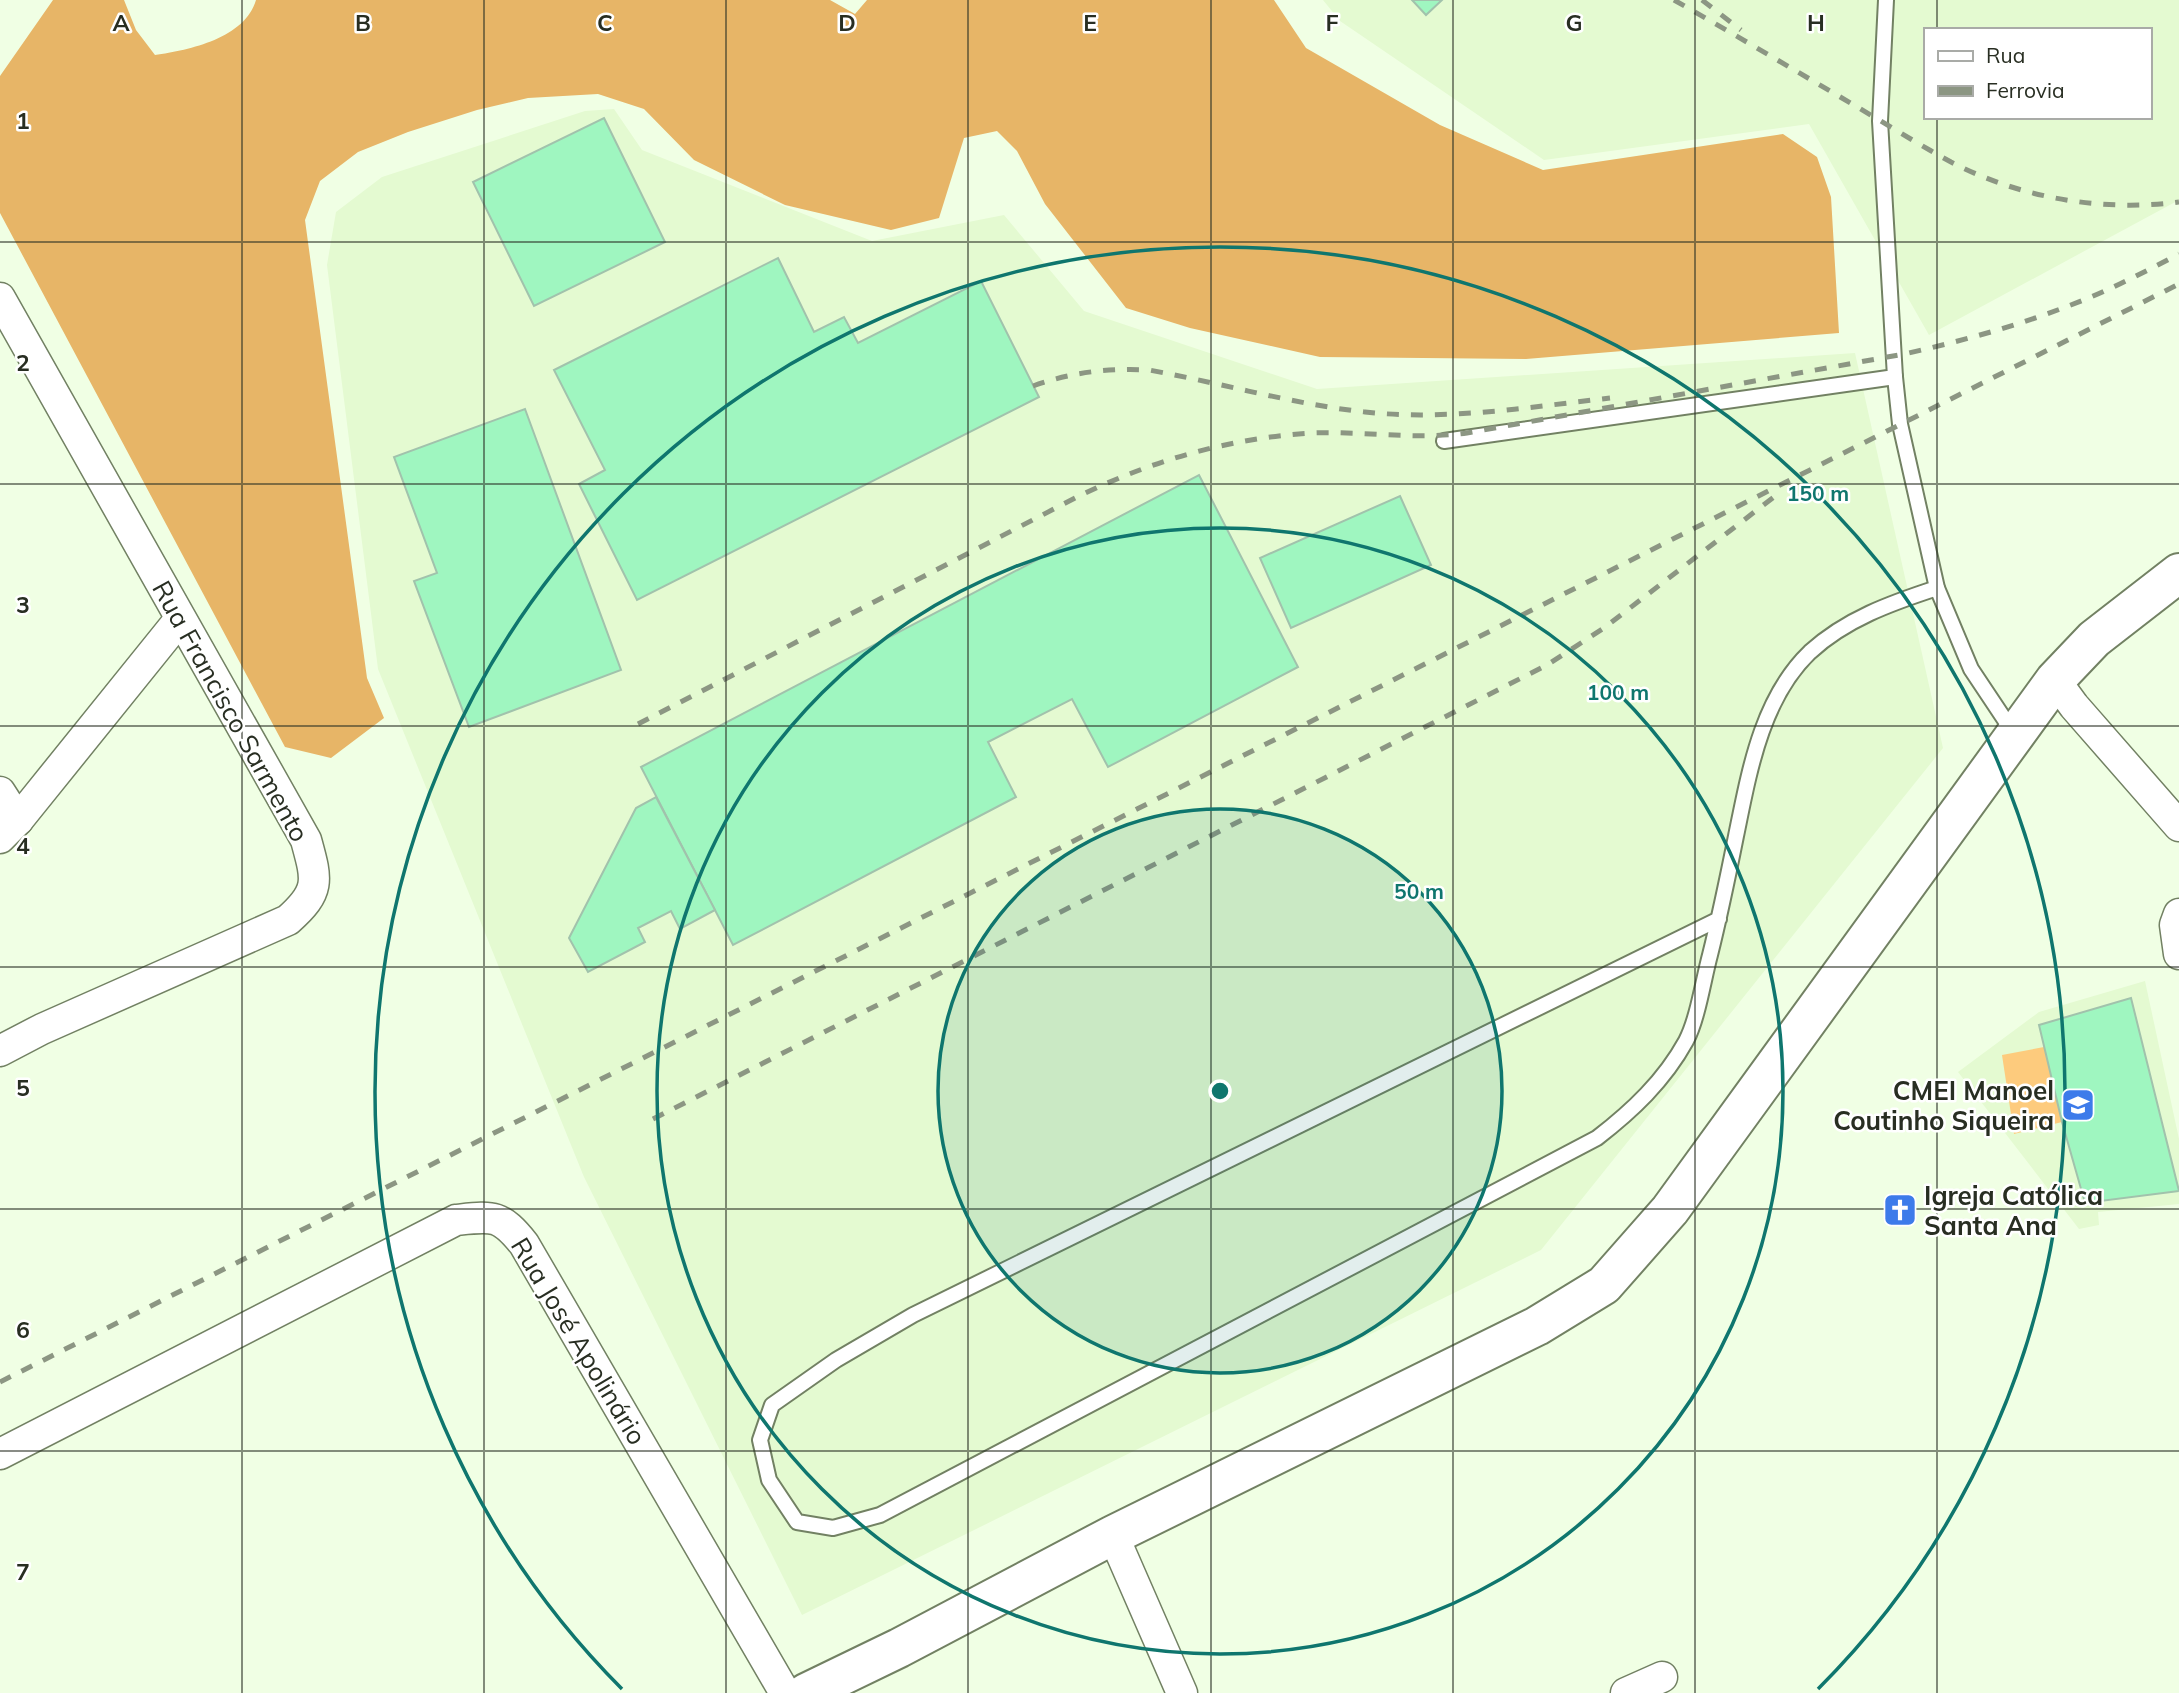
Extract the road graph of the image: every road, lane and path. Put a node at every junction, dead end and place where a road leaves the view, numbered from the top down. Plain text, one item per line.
1 (1886, 0) edge
2 (0, 298) edge
3 (1895, 377) junction
4 (1444, 441) dead end
5 (2179, 573) edge
6 (1937, 588) junction
7 (180, 619) junction
8 (2055, 680) junction
9 (2014, 733) junction
10 (0, 792) edge
11 (2179, 826) edge
12 (9, 829) edge
13 (2179, 914) edge
14 (1719, 919) junction
15 (2179, 954) edge
16 (0, 1051) edge
17 (0, 1454) edge
18 (1113, 1535) junction
19 (1662, 1677) dead end
20 (785, 1693) edge
21 (806, 1693) edge
22 (1182, 1693) edge
23 (1626, 1693) edge

1 - 3 lane
2 - 7 street, Rua Francisco Sarmento
3 - 4 lane
3 - 6 lane
5 - 8 street
6 - 9 lane
6 - 14 lane
7 - 12 street
7 - 16 street, Rua Francisco Sarmento
8 - 9 street
8 - 11 street
9 - 18 street
10 - 12 street
13 - 15 street
14 - 14 lane
17 - 20 street, Rua José Apolinário
18 - 21 street
18 - 22 street
19 - 23 street

